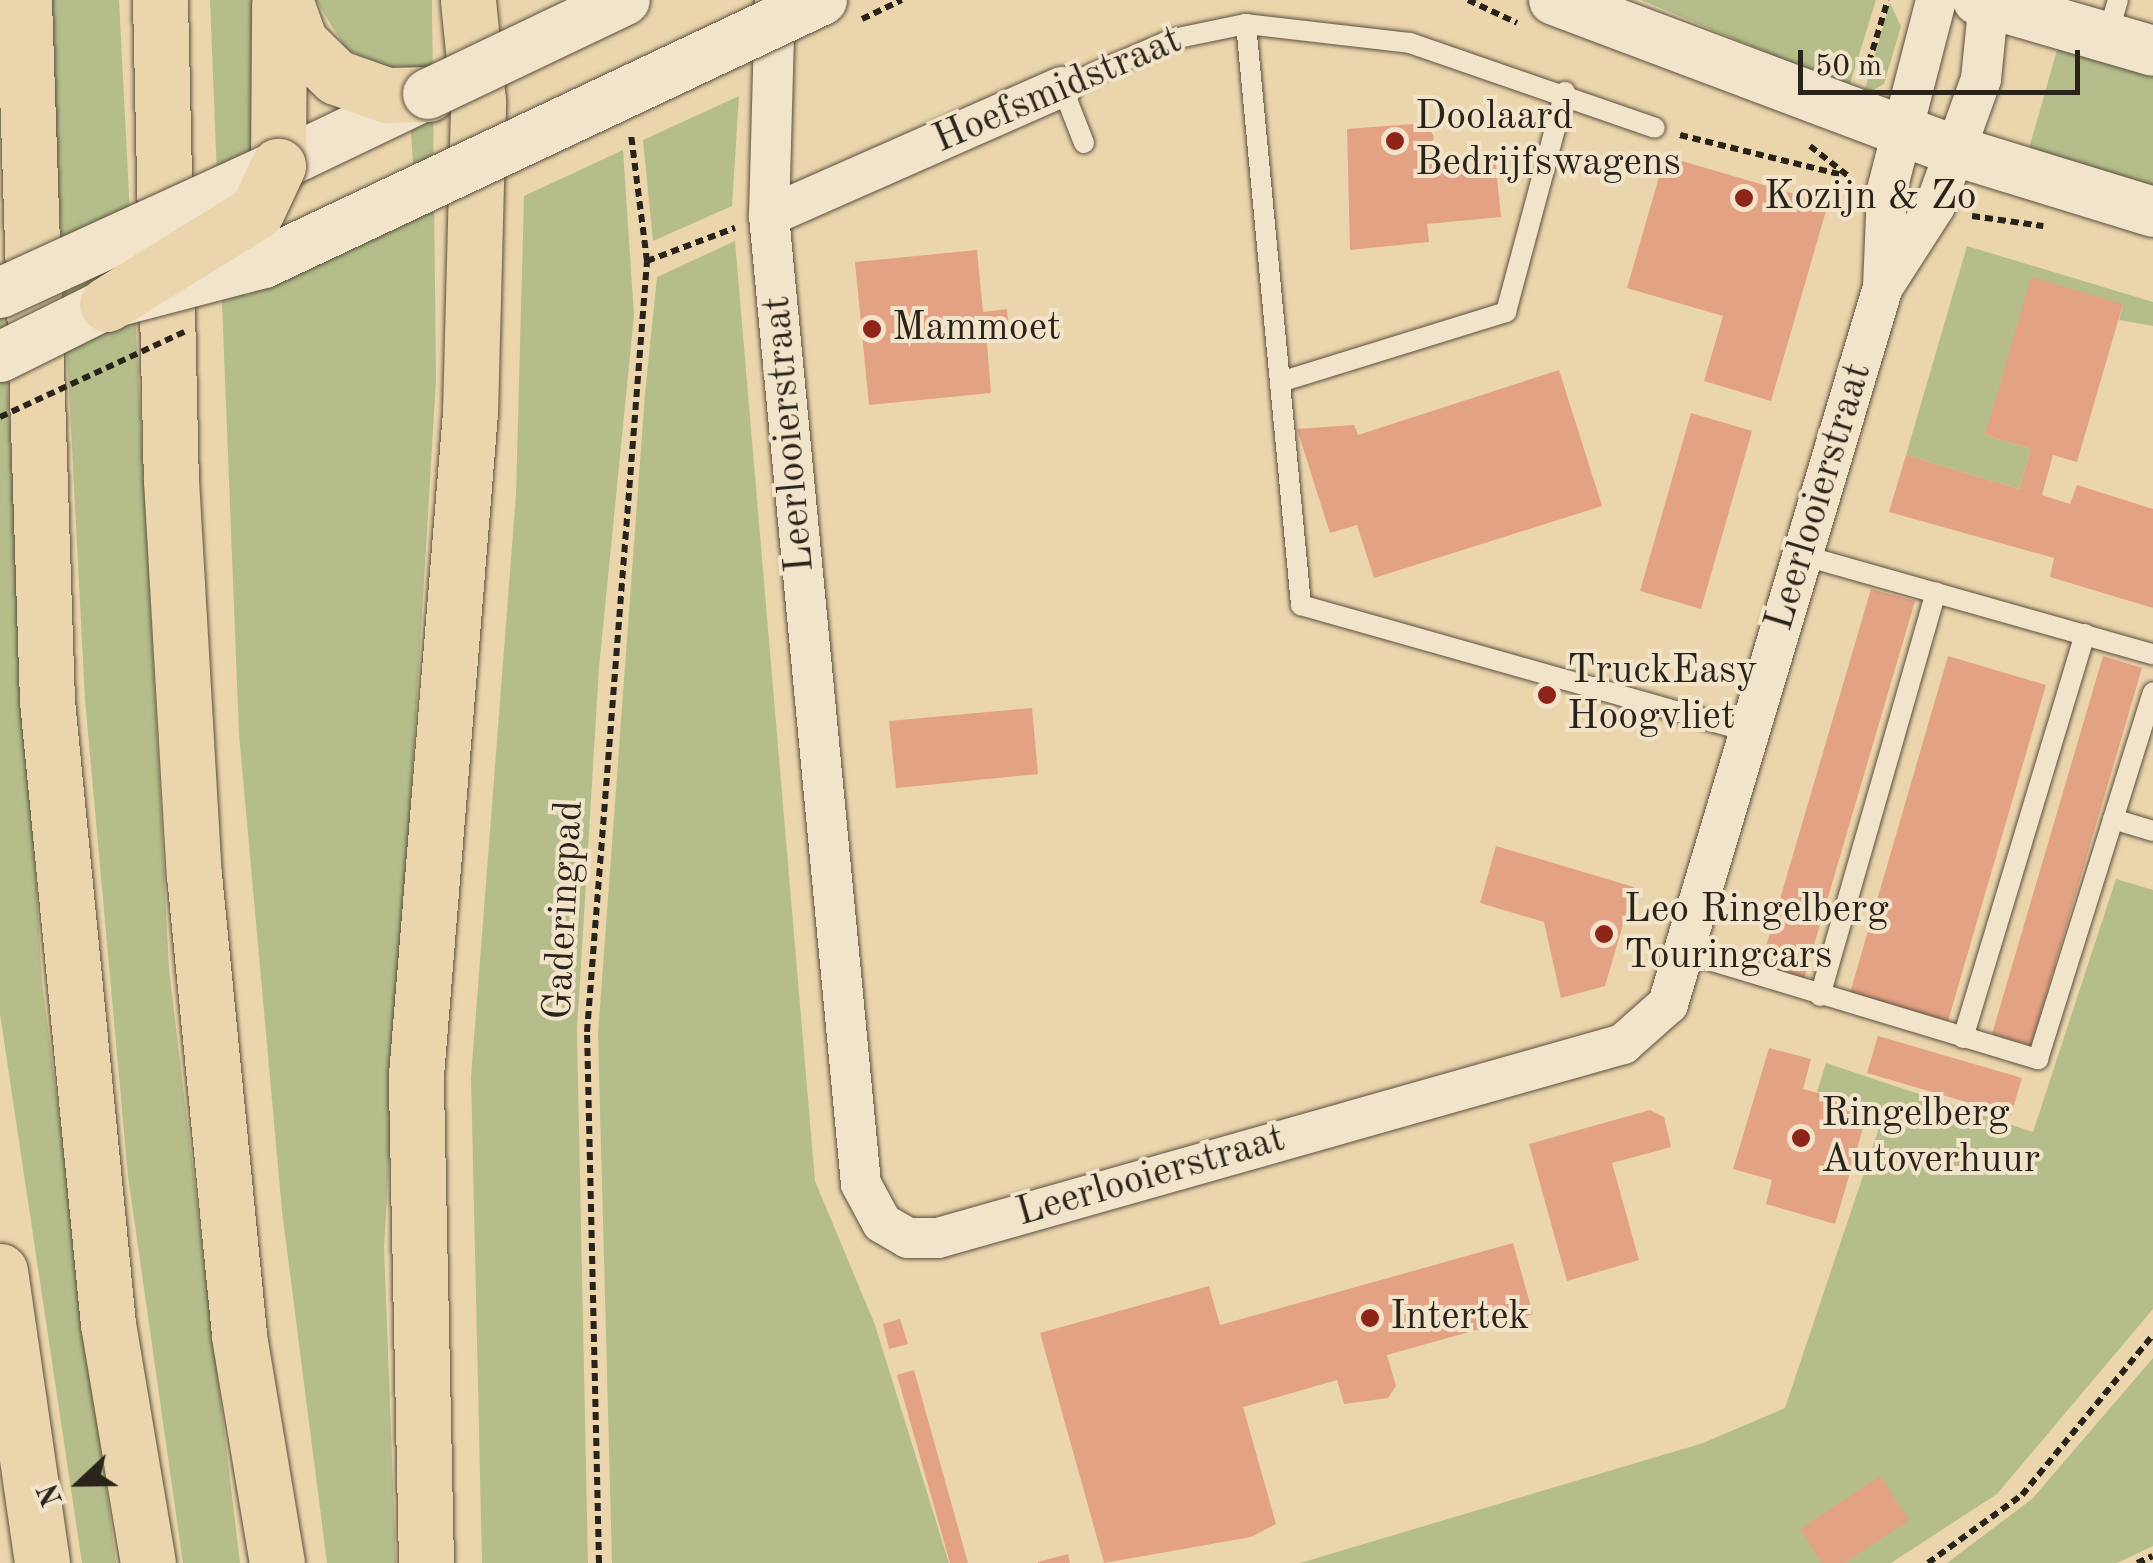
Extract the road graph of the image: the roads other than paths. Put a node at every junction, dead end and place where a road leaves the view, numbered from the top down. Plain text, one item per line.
1 (24, 0) edge
2 (160, 0) edge
3 (282, 0) edge
4 (468, 0) edge
5 (625, 0) edge
6 (775, 0) edge
7 (822, 0) edge
8 (1554, 0) edge
9 (1936, 0) edge
10 (1986, 1) edge
11 (1246, 24) junction
12 (2126, 29) edge
13 (1062, 87) junction
14 (1565, 92) junction
15 (428, 94) junction
16 (1655, 128) road end
17 (1899, 130) junction
18 (1084, 143) dead end
19 (1955, 151) junction
20 (278, 166) junction
21 (2153, 212) edge
22 (769, 216) junction
23 (1883, 288) junction
24 (0, 293) edge
25 (107, 304) junction
26 (0, 358) edge
27 (1280, 382) junction
28 (1802, 554) junction
29 (1936, 592) junction
30 (2085, 634) junction
31 (2153, 654) edge
32 (2153, 693) edge
33 (1752, 733) junction
34 (2113, 819) junction
35 (2153, 831) edge
36 (1686, 953) junction
37 (1820, 996) junction
38 (1963, 1038) junction
39 (0, 1271) edge
40 (42, 1563) edge
41 (148, 1563) edge
42 (277, 1563) edge
43 (426, 1563) edge

1 - 41 highway
2 - 42 highway
3 - 15 highway
3 - 20 highway
4 - 43 highway
5 - 15 street, bridge
6 - 22 street, Leerlooierstraat
7 - 25 street, bridge
8 - 17 street
9 - 17 street, Leerlooierstraat
10 - 12 street
10 - 19 street, Leerlooierstraat
11 - 13 lane, Hoefsmidstraat
11 - 14 lane, Hoefsmidstraat
11 - 27 lane
13 - 18 lane
13 - 22 street, Hoefsmidstraat
14 - 16 lane, Hoefsmidstraat
14 - 27 lane
15 - 20 street
17 - 19 street
17 - 23 street, Leerlooierstraat
19 - 21 street
19 - 23 street, Leerlooierstraat
20 - 24 street, bridge
20 - 25 highway, bridge
22 - 36 street, Leerlooierstraat
23 - 28 street, Leerlooierstraat
25 - 26 street, bridge
27 - 33 lane
28 - 29 lane
28 - 33 street, Leerlooierstraat
29 - 30 lane
29 - 37 lane
30 - 31 lane
30 - 38 lane
32 - 34 lane
33 - 36 street, Leerlooierstraat
34 - 35 lane
34 - 38 lane
36 - 37 lane
37 - 38 lane
39 - 40 highway

